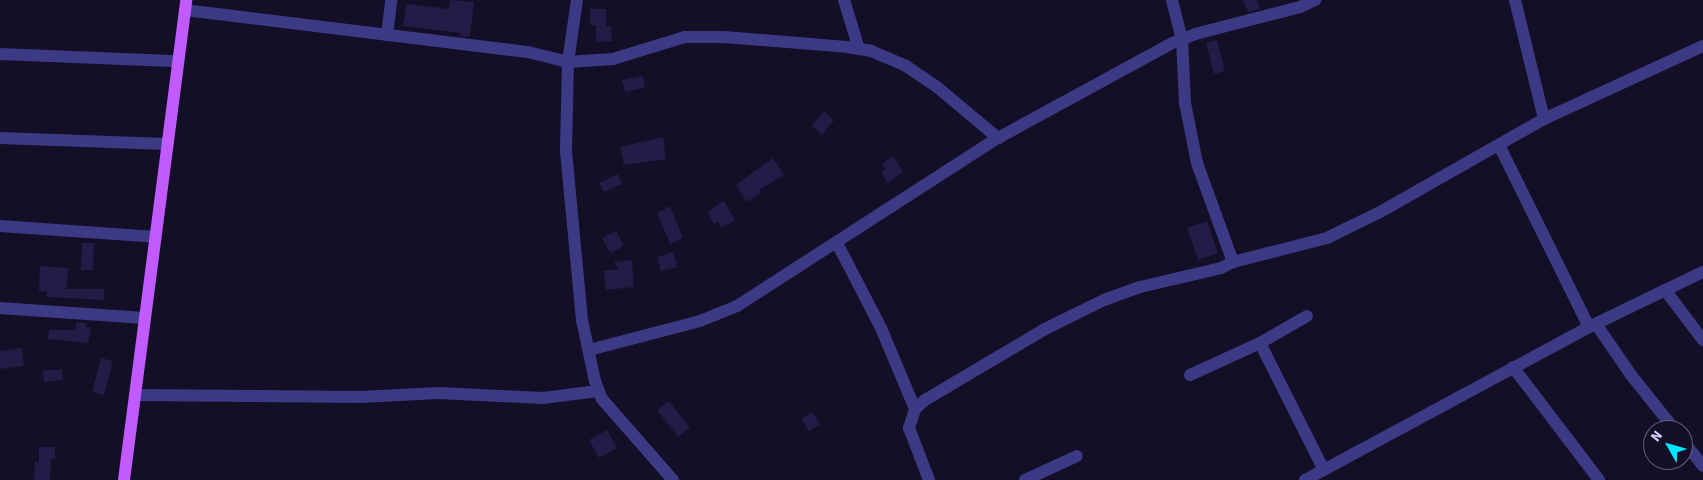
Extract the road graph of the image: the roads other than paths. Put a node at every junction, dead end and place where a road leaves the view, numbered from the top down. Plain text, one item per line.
1 (391, 0) edge
2 (577, 0) edge
3 (844, 0) edge
4 (1172, 0) edge
5 (1315, 0) edge
6 (1515, 0) edge
7 (185, 5) edge
8 (387, 35) junction
9 (1182, 40) junction
10 (1703, 46) edge
11 (859, 49) junction
12 (0, 54) edge
13 (178, 61) junction
14 (568, 62) junction
15 (1544, 119) junction
16 (0, 138) edge
17 (998, 138) junction
18 (167, 144) junction
19 (1499, 145) junction
20 (0, 226) edge
21 (156, 236) junction
22 (837, 243) junction
23 (1233, 262) junction
24 (1703, 272) edge
25 (1665, 290) junction
26 (0, 308) edge
27 (1307, 316) dead end
28 (144, 318) junction
29 (1592, 325) junction
30 (1703, 340) edge
31 (1260, 344) junction
32 (589, 350) junction
33 (1513, 367) junction
34 (1190, 375) dead end
35 (598, 391) junction
36 (134, 395) junction
37 (915, 409) junction
38 (1666, 420) edge
39 (1693, 454) edge
40 (1077, 456) dead end
41 (1703, 466) edge
42 (1324, 470) junction
43 (124, 480) edge
44 (673, 480) edge
45 (929, 480) edge
46 (1025, 480) edge
47 (1305, 480) edge
48 (1599, 480) edge

1 - 8 street
2 - 14 street
3 - 11 street
4 - 9 street
5 - 9 street
6 - 15 street
7 - 8 street
7 - 13 main road
8 - 14 street
9 - 17 street
9 - 23 street
10 - 15 street
11 - 14 street
11 - 17 street
12 - 13 street
13 - 18 main road
14 - 32 street
15 - 19 street
16 - 18 street
17 - 22 street
18 - 21 main road
19 - 23 street
19 - 29 street
20 - 21 street
21 - 28 main road
22 - 32 street
22 - 37 street
23 - 37 street
24 - 25 street
25 - 29 street
25 - 30 street
26 - 28 street
27 - 31 street
28 - 36 main road
29 - 33 street
29 - 38 street
31 - 34 street
31 - 42 street
32 - 35 street
33 - 42 street
33 - 48 street
35 - 36 street
35 - 44 street
36 - 43 main road
37 - 45 street
39 - 41 street
40 - 46 street
42 - 47 street

